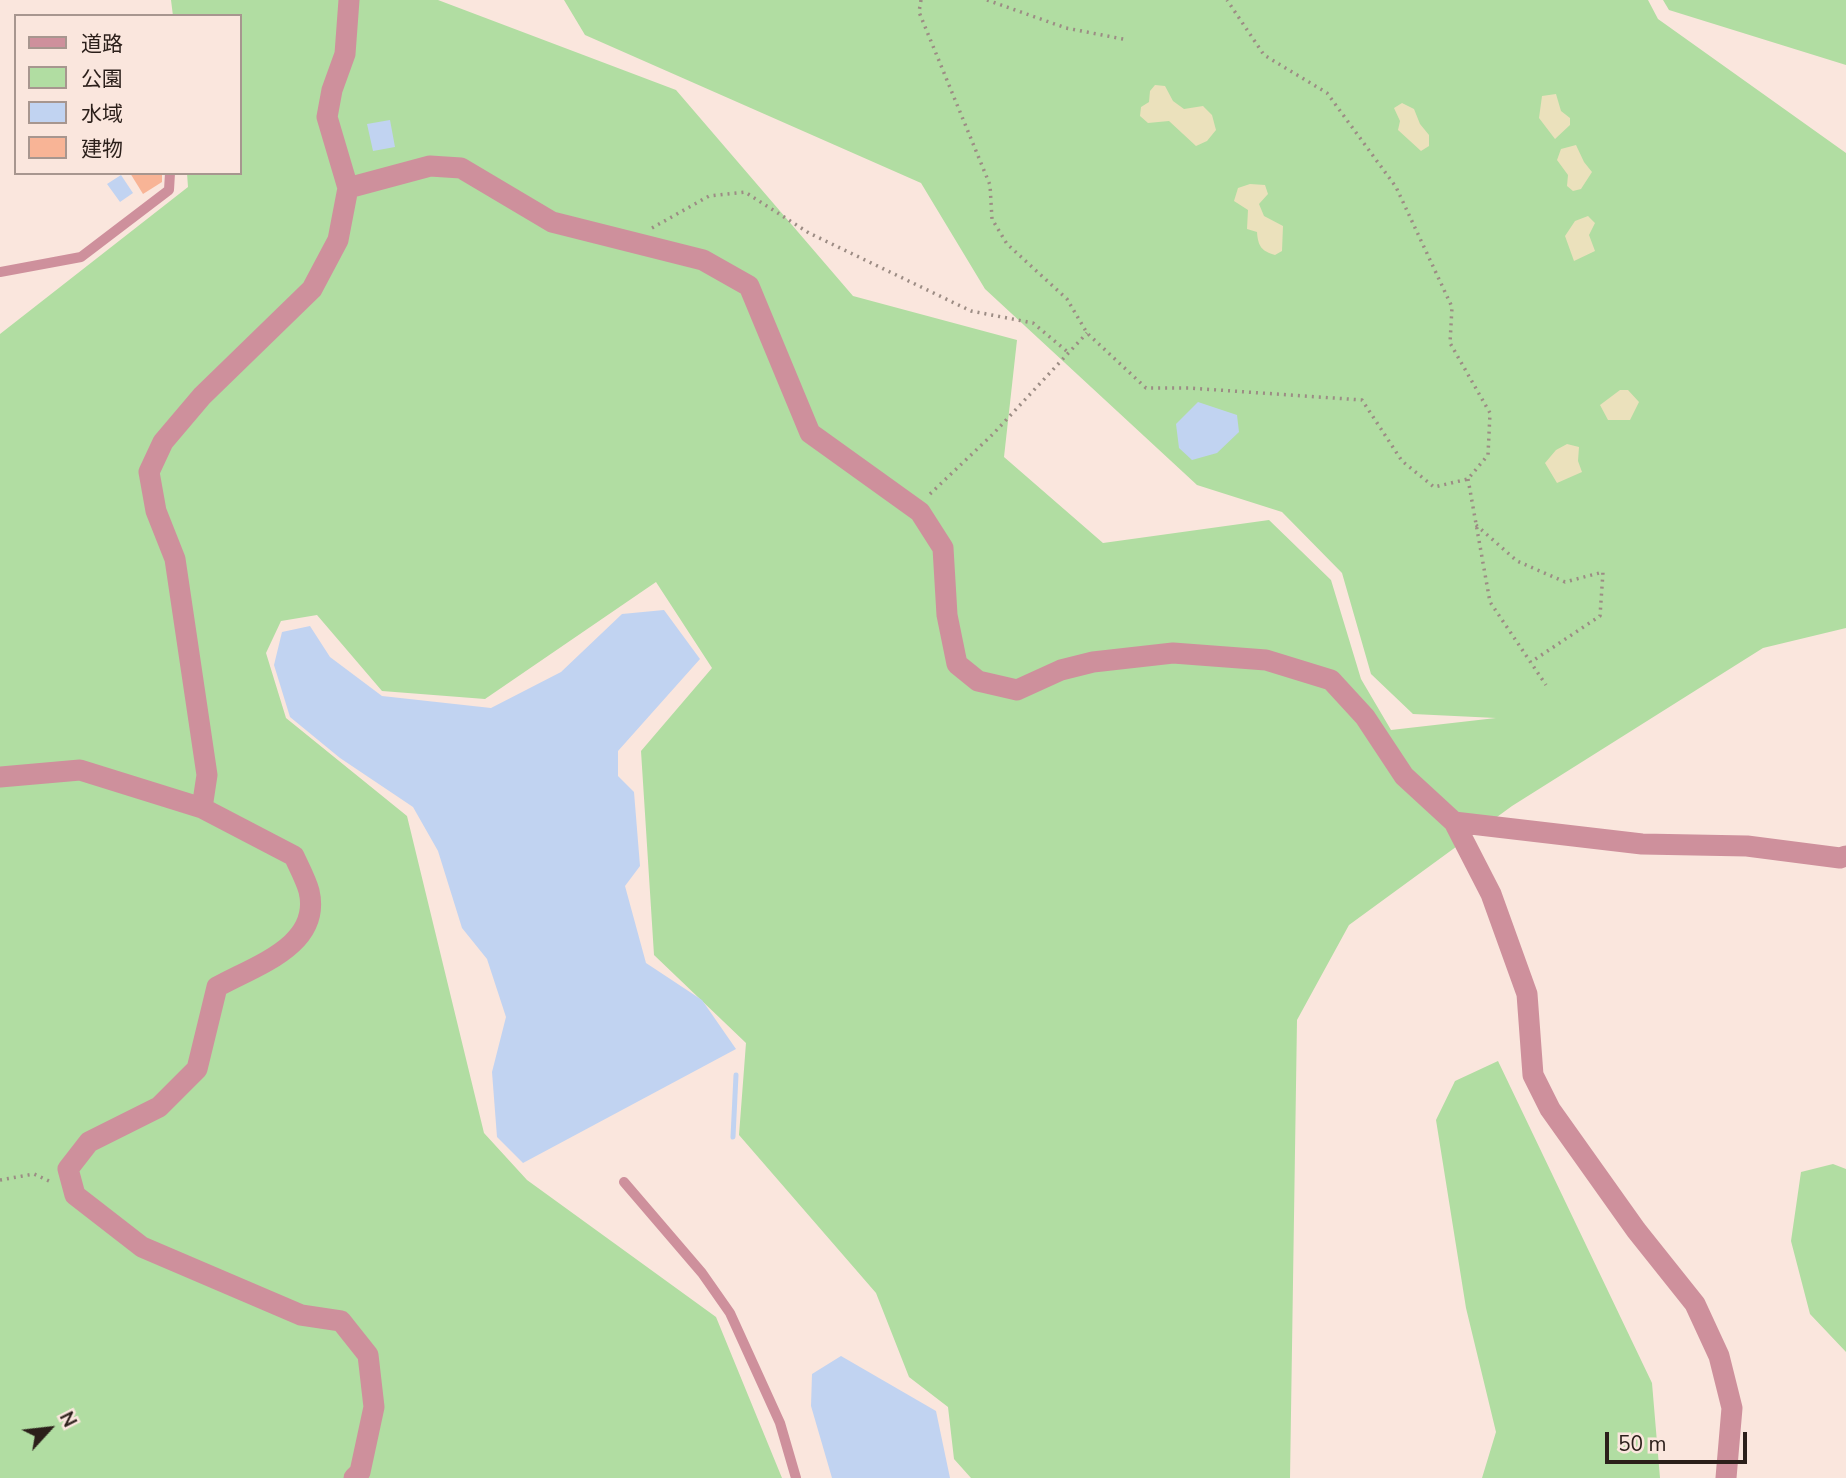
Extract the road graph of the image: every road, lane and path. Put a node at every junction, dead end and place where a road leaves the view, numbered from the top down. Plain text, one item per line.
1 (349, 0) edge
2 (921, 0) edge
3 (987, 0) edge
4 (1227, 0) edge
5 (1128, 40) dead end
6 (170, 175) edge
7 (348, 188) junction
8 (636, 243) junction
9 (0, 272) edge
10 (1087, 333) junction
11 (1069, 354) junction
12 (1468, 480) junction
13 (920, 512) junction
14 (1476, 525) junction
15 (1531, 662) junction
16 (1546, 685) dead end
17 (0, 777) edge
18 (202, 808) junction
19 (1454, 821) junction
20 (1846, 856) edge
21 (0, 1180) edge
22 (624, 1182) dead end
23 (75, 1195) junction
24 (354, 1478) edge
25 (796, 1478) edge
26 (1726, 1478) edge

1 - 7 street
2 - 10 path
3 - 5 path
4 - 12 path
6 - 9 lane
7 - 8 street
7 - 18 street
8 - 11 path
8 - 13 street
10 - 11 path
10 - 12 path
11 - 13 path
12 - 14 path
13 - 19 street
14 - 15 path
14 - 15 path
15 - 16 path
17 - 18 street
18 - 23 street
19 - 20 street
19 - 26 street
21 - 23 path
22 - 25 lane
23 - 24 street

